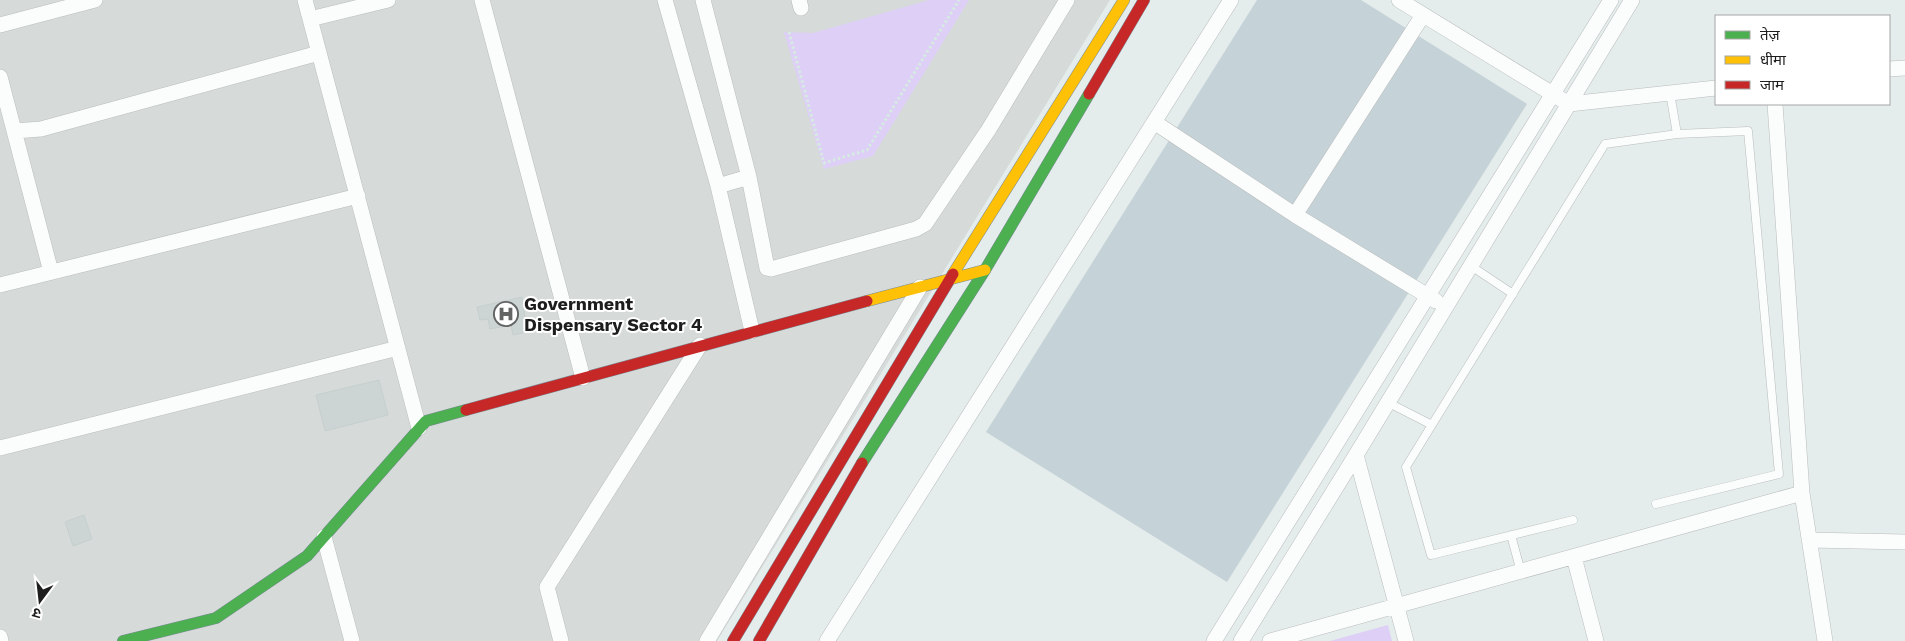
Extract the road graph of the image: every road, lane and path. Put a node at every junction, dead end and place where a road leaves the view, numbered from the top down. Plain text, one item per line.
1 (95, 0) edge
2 (305, 0) edge
3 (388, 0) edge
4 (482, 0) edge
5 (665, 0) edge
6 (702, 0) edge
7 (959, 0) edge
8 (1067, 0) edge
9 (1124, 0) edge
10 (1144, 0) edge
11 (1231, 0) edge
12 (1399, 0) edge
13 (1611, 0) edge
14 (1632, 0) edge
15 (1423, 15) junction
16 (310, 19) junction
17 (0, 24) edge
18 (789, 32) dead end
19 (319, 53) junction
20 (1905, 68) edge
21 (1890, 69) edge
22 (0, 77) edge
23 (1715, 88) edge
24 (1670, 93) junction
25 (1553, 94) junction
26 (1569, 104) junction
27 (1775, 105) edge
28 (1154, 122) junction
29 (14, 131) junction
30 (1677, 134) junction
31 (749, 176) junction
32 (718, 186) junction
33 (358, 196) junction
34 (1296, 215) junction
35 (1471, 266) junction
36 (985, 270) junction
37 (51, 272) junction
38 (950, 279) junction
39 (0, 284) edge
40 (920, 287) junction
41 (1513, 294) junction
42 (1428, 296) junction
43 (1446, 307) junction
44 (752, 331) junction
45 (700, 345) junction
46 (398, 348) junction
47 (583, 378) junction
48 (1389, 403) junction
49 (1432, 425) junction
50 (419, 428) junction
51 (0, 448) edge
52 (1356, 455) junction
53 (1802, 493) junction
54 (1656, 504) dead end
55 (1573, 520) dead end
56 (1511, 535) junction
57 (324, 537) junction
58 (1809, 540) junction
59 (1905, 542) edge
60 (1574, 557) junction
61 (1520, 572) junction
62 (1397, 607) junction
63 (174, 635) edge
64 (0, 637) edge
65 (1821, 640) edge
66 (1, 641) edge
67 (123, 641) edge
68 (352, 641) edge
69 (561, 641) edge
70 (707, 641) edge
71 (733, 641) edge
72 (759, 641) edge
73 (827, 641) edge
74 (1214, 641) edge
75 (1241, 641) edge
76 (1270, 641) edge
77 (1406, 641) edge
78 (1596, 641) edge

1 - 17 street
2 - 16 street
3 - 16 street
4 - 47 street
5 - 32 street
6 - 31 street
7 - 18 path
8 - 31 street
9 - 38 street
10 - 36 street
11 - 28 street
12 - 15 street
13 - 25 street
14 - 26 street
15 - 25 street
15 - 34 street
16 - 19 street
19 - 29 street
19 - 33 street
20 - 21 street
22 - 29 street
23 - 24 street
24 - 26 street
24 - 30 lane
25 - 26 street
25 - 42 street
26 - 35 street
27 - 53 street
28 - 34 street
28 - 73 street
29 - 37 street
30 - 41 lane
30 - 54 lane
31 - 32 street
32 - 44 street
33 - 37 street
33 - 46 street
34 - 42 street
35 - 41 lane
35 - 43 street
36 - 38 street
36 - 72 street
37 - 39 street
38 - 40 street
38 - 71 street
40 - 44 street
40 - 70 street
41 - 49 lane
42 - 43 street
42 - 74 street
43 - 48 street
44 - 45 street
45 - 47 street
45 - 69 street
46 - 50 street
46 - 51 street
47 - 50 street
48 - 49 lane
48 - 52 street
49 - 56 lane
50 - 57 street
52 - 62 street
52 - 75 street
53 - 58 street
53 - 60 street
55 - 56 lane
56 - 61 lane
57 - 63 street
57 - 68 street
58 - 59 street
58 - 65 street
60 - 61 street
60 - 78 street
61 - 62 street
62 - 76 street
62 - 77 street
63 - 67 street
64 - 66 street

